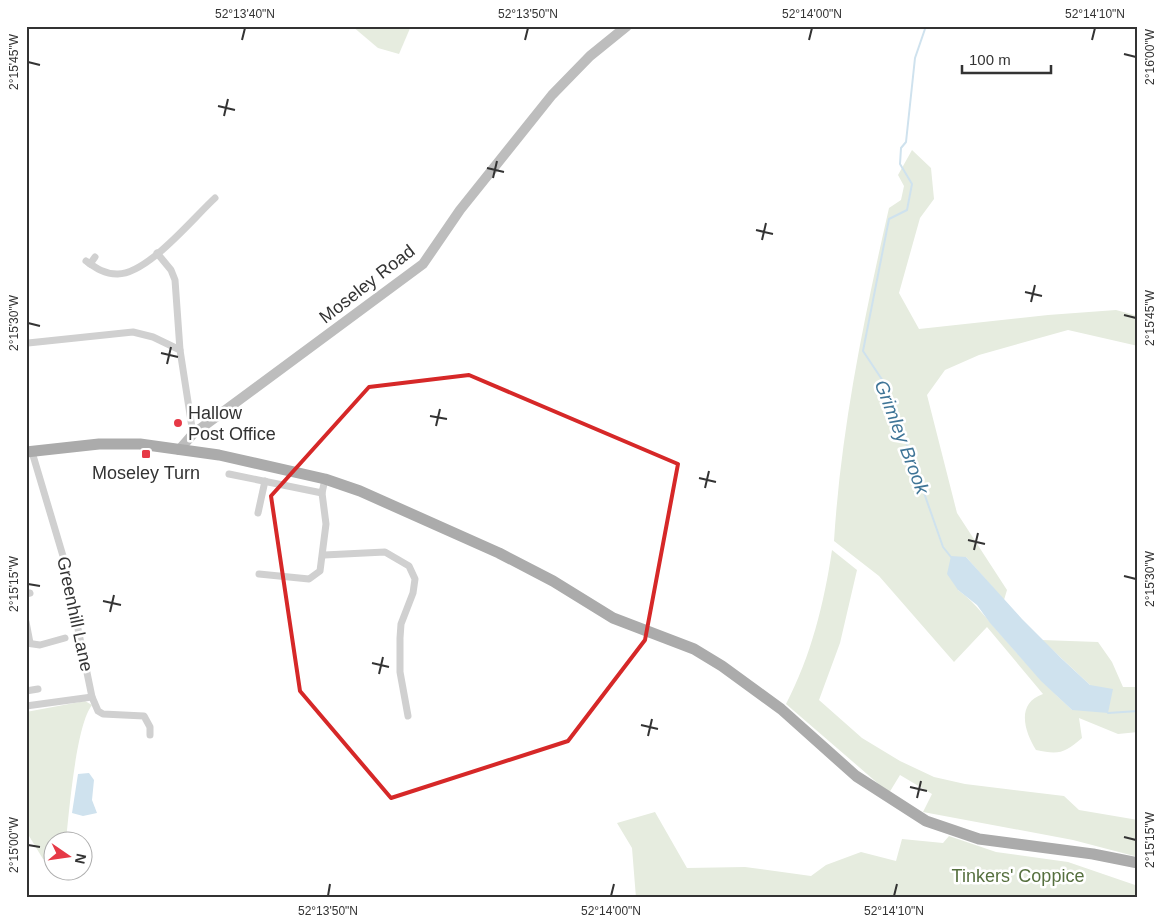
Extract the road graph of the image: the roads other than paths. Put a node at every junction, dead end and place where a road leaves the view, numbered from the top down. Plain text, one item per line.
1 (626, 26) edge
2 (212, 198) dead end
3 (157, 253) junction
4 (95, 257) dead end
5 (28, 343) dead end
6 (180, 350) junction
7 (192, 434) junction
8 (179, 450) junction
9 (29, 452) edge
10 (229, 474) dead end
11 (325, 479) junction
12 (265, 481) junction
13 (322, 494) junction
14 (258, 513) dead end
15 (324, 555) junction
16 (259, 574) dead end
17 (26, 622) edge
18 (64, 638) dead end
19 (28, 643) edge
20 (38, 689) dead end
21 (26, 691) edge
22 (92, 697) junction
23 (26, 706) edge
24 (408, 716) dead end
25 (150, 734) dead end
26 (1138, 864) edge

1 - 7 street, Moseley Road
2 - 3 street
3 - 4 street
3 - 6 street
5 - 6 street
6 - 7 street
7 - 8 street, Moseley Road
8 - 9 main road
8 - 11 main road
9 - 22 street, Greenhill Lane
10 - 12 street
11 - 13 street
11 - 26 main road
12 - 13 street
12 - 14 street
13 - 15 street
15 - 16 street
15 - 24 street
17 - 19 street
18 - 19 street
20 - 21 street
22 - 23 street
22 - 25 street, Greenhill Lane

